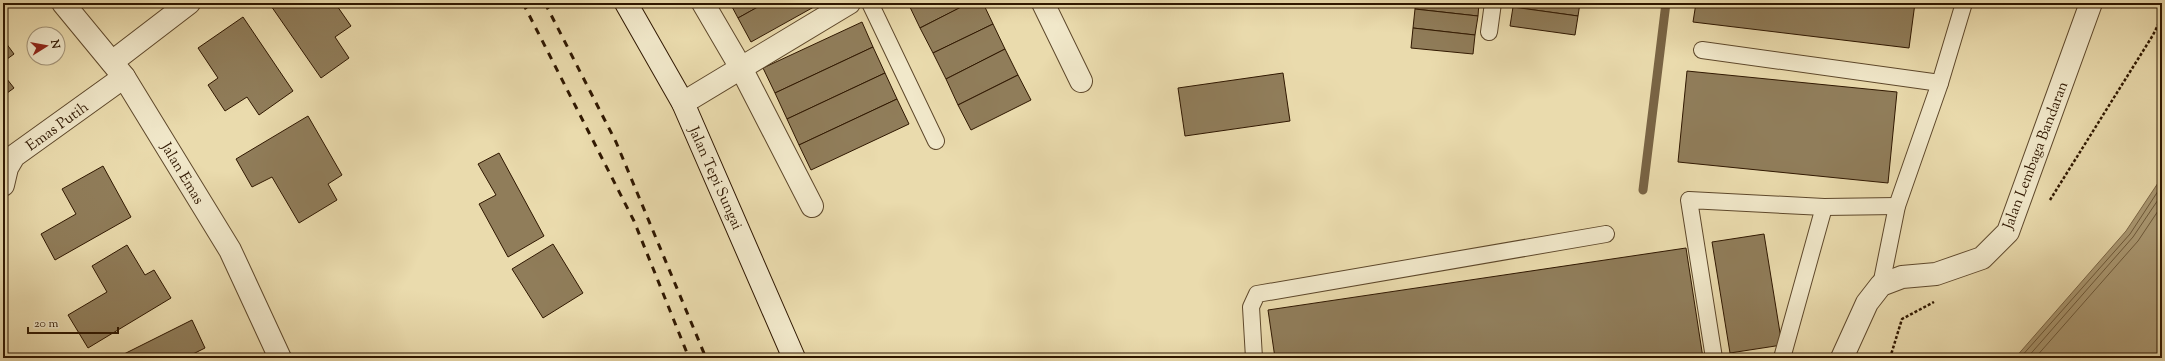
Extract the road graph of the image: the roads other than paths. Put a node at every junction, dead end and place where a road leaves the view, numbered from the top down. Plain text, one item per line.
1 (63, 3) edge
2 (189, 3) edge
3 (626, 3) edge
4 (703, 3) edge
5 (849, 3) edge
6 (870, 3) edge
7 (1043, 3) edge
8 (1493, 3) edge
9 (1964, 3) edge
10 (2091, 3) edge
11 (1489, 32) dead end
12 (1702, 50) dead end
13 (741, 68) junction
14 (118, 69) junction
15 (1081, 81) dead end
16 (1940, 83) junction
17 (683, 103) junction
18 (936, 141) dead end
19 (3, 185) edge
20 (812, 206) dead end
21 (1898, 206) junction
22 (1824, 207) junction
23 (1606, 234) dead end
24 (1881, 285) junction
25 (280, 358) edge
26 (794, 358) edge
27 (1254, 358) edge
28 (1714, 358) edge
29 (1782, 358) edge
30 (1842, 358) edge

1 - 14 street, Jalan Emas
2 - 14 street, Emas Putih
3 - 17 street, Jalan Tepi Sungai
4 - 13 street
5 - 13 street
6 - 18 lane
7 - 15 street
8 - 11 lane
9 - 16 lane
10 - 24 street, Jalan Lembaga Bandaran
12 - 16 lane
13 - 17 street
13 - 20 street
14 - 19 street, Emas Putih
14 - 25 street, Jalan Emas
16 - 21 lane
17 - 26 street, Jalan Tepi Sungai
21 - 22 lane
21 - 24 lane
22 - 28 lane
22 - 29 lane
23 - 27 lane
24 - 30 street

